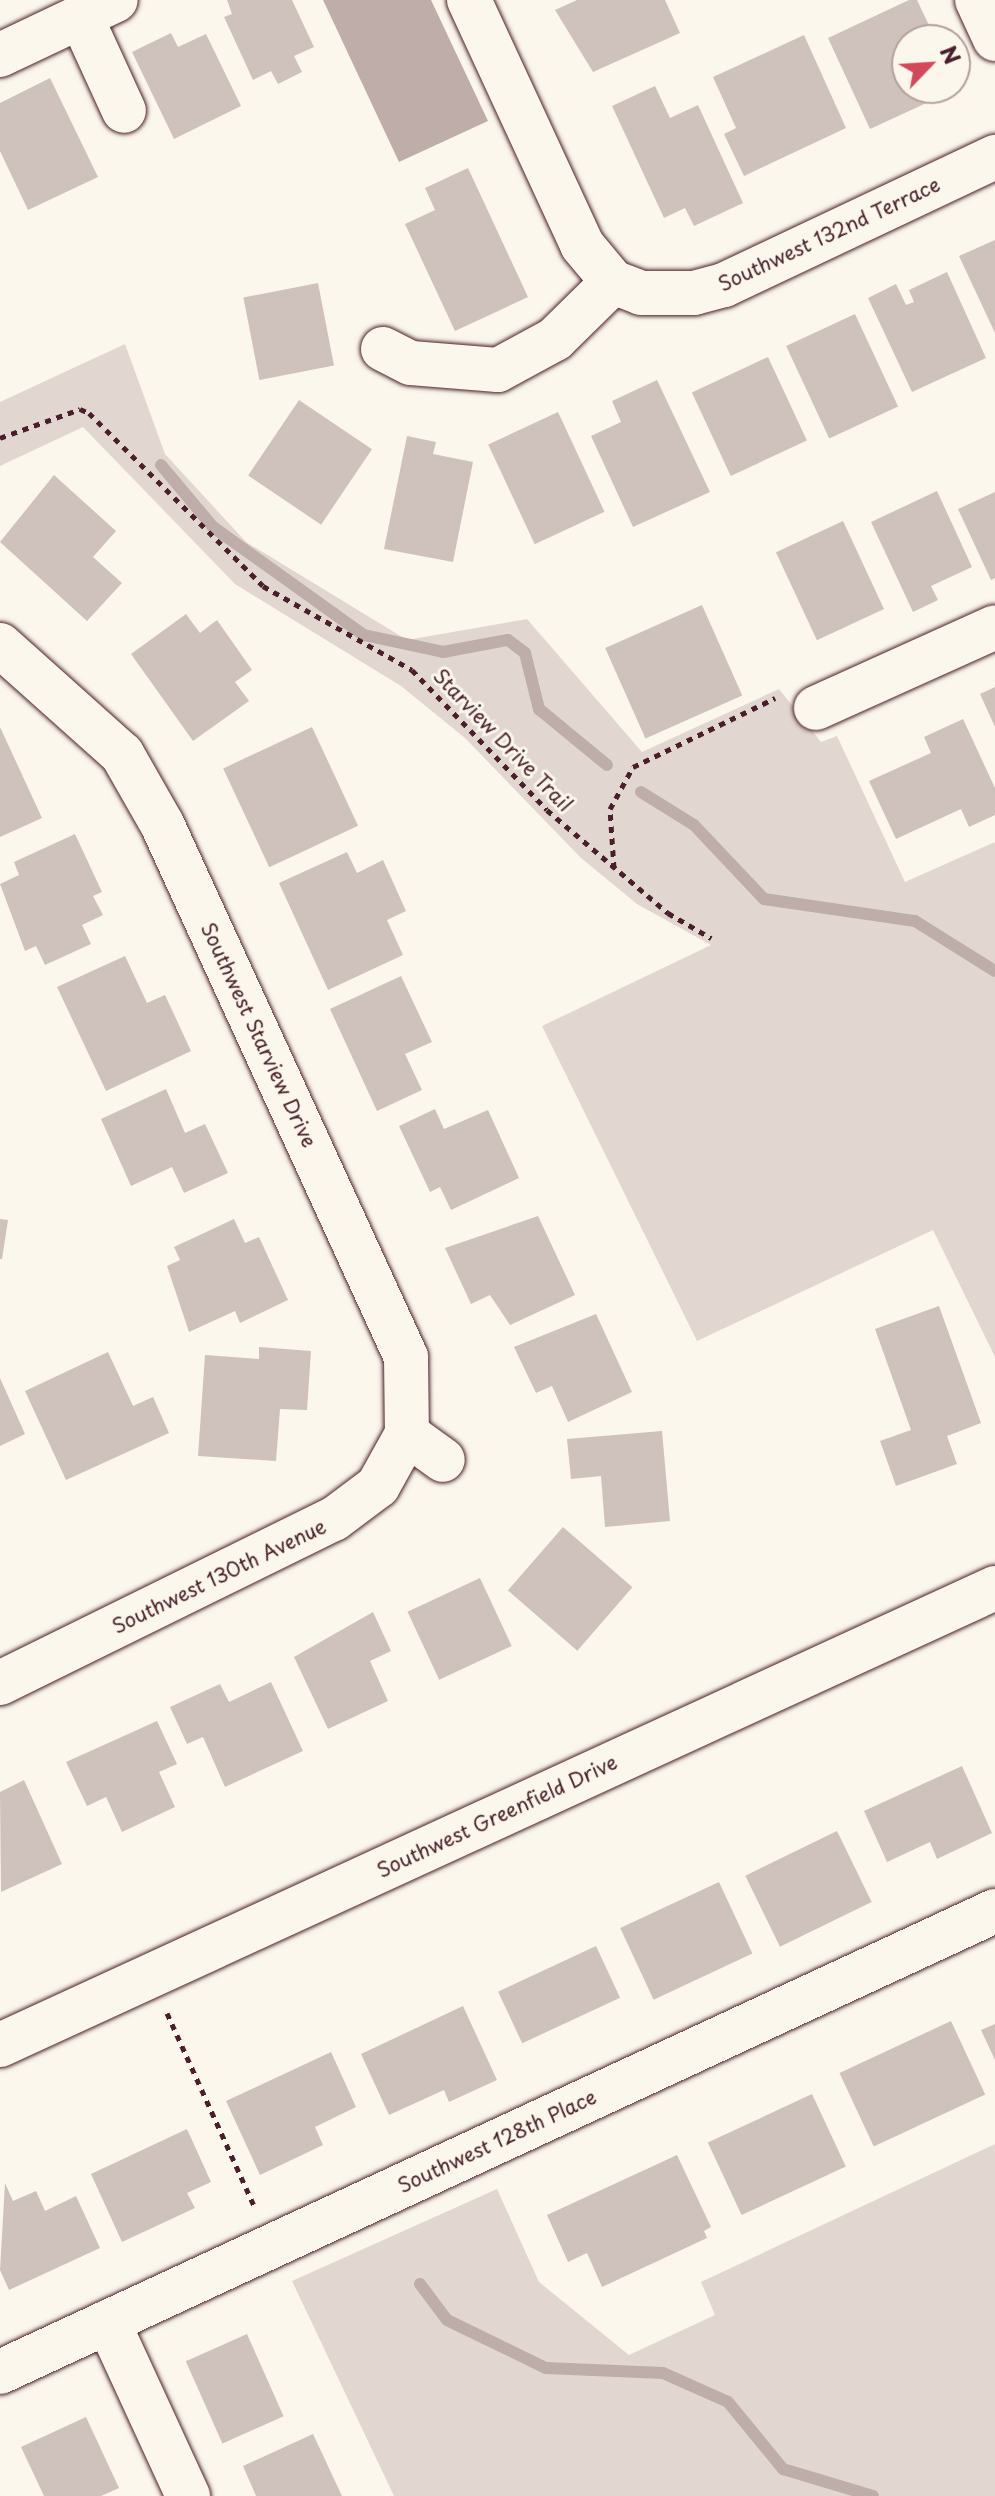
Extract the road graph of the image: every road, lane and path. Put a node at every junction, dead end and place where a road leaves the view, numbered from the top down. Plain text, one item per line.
1 (469, 0) edge
2 (977, 0) edge
3 (98, 8) edge
4 (995, 39) edge
5 (0, 55) edge
6 (124, 111) dead end
7 (995, 157) edge
8 (613, 282) junction
9 (383, 349) dead end
10 (0, 438) edge
11 (995, 627) edge
12 (0, 645) edge
13 (816, 708) joint
14 (614, 870) junction
15 (711, 938) dead end
16 (407, 1434) junction
17 (443, 1460) dead end
18 (995, 1588) edge
19 (0, 1683) edge
20 (995, 1911) edge
21 (150, 1976) junction
22 (0, 2045) edge
23 (273, 2245) junction
24 (108, 2322) junction
25 (0, 2372) edge
26 (188, 2496) edge

1 - 8 street
2 - 4 street
3 - 5 street
3 - 6 street
7 - 8 street, Southwest 132nd Terrace
8 - 9 street
10 - 14 path, Starview Drive Trail
11 - 13 street
12 - 16 street, Southwest Starview Drive
13 - 14 path
14 - 15 path, Starview Drive Trail
16 - 17 street
16 - 19 street, Southwest 130th Avenue
18 - 21 street, Southwest Greenfield Drive
20 - 23 street, Southwest 128th Place
21 - 22 street, Southwest Greenfield Drive
21 - 23 path
23 - 24 street, Southwest 128th Place
24 - 25 street, Southwest 128th Place
24 - 26 street

